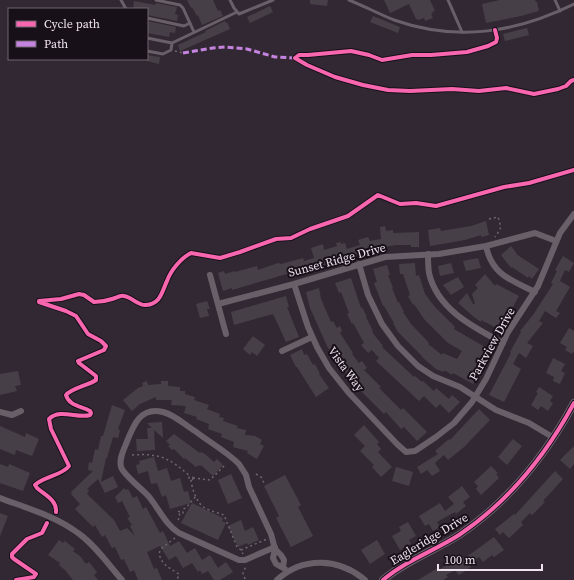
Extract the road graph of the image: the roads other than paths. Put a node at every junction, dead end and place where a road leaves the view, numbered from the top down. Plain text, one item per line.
1 (156, 0) edge
2 (230, 0) edge
3 (273, 0) edge
4 (349, 0) edge
5 (448, 0) edge
6 (555, 0) edge
7 (354, 1) edge
8 (574, 4) edge
9 (560, 11) junction
10 (238, 13) junction
11 (148, 18) edge
12 (190, 23) junction
13 (194, 32) junction
14 (462, 32) junction
15 (148, 38) edge
16 (172, 43) junction
17 (148, 51) edge
18 (574, 214) edge
19 (572, 221) edge
20 (556, 241) junction
21 (486, 246) junction
22 (428, 254) junction
23 (359, 264) junction
24 (210, 275) dead end
25 (294, 284) junction
26 (535, 292) junction
27 (218, 304) junction
28 (226, 334) dead end
29 (312, 337) junction
30 (503, 343) junction
31 (282, 351) dead end
32 (475, 396) junction
33 (574, 403) edge
34 (21, 411) dead end
35 (0, 412) edge
36 (554, 438) junction
37 (406, 452) joint
38 (0, 498) edge
39 (275, 548) junction
40 (285, 570) junction
41 (122, 580) edge
42 (277, 580) edge
43 (365, 580) edge
44 (383, 580) edge

1 - 12 lane
2 - 10 lane
3 - 10 lane
4 - 7 lane
5 - 14 lane
6 - 9 lane
7 - 14 lane
8 - 9 lane
9 - 14 lane
10 - 13 lane
11 - 12 lane
12 - 13 lane
13 - 16 lane
15 - 16 lane
16 - 17 lane
18 - 19 street, Parkview Drive
19 - 20 street, Parkview Drive
20 - 21 street, Sunset Ridge Drive
20 - 26 street, Parkview Drive
21 - 22 street, Sunset Ridge Drive
21 - 26 street
22 - 23 street, Sunset Ridge Drive
22 - 30 street
23 - 25 street, Sunset Ridge Drive
23 - 32 street
24 - 27 street
25 - 27 street, Sunset Ridge Drive
25 - 29 street, Vista Way
26 - 30 street, Parkview Drive
27 - 28 street
29 - 31 street
29 - 37 street, Vista Way
30 - 32 street, Parkview Drive
32 - 36 street
32 - 37 street, Parkview Drive
33 - 36 main road, Eagleridge Drive
34 - 35 street
36 - 44 main road, Eagleridge Drive
38 - 41 street
39 - 39 street
39 - 40 street
40 - 42 street
40 - 43 street

